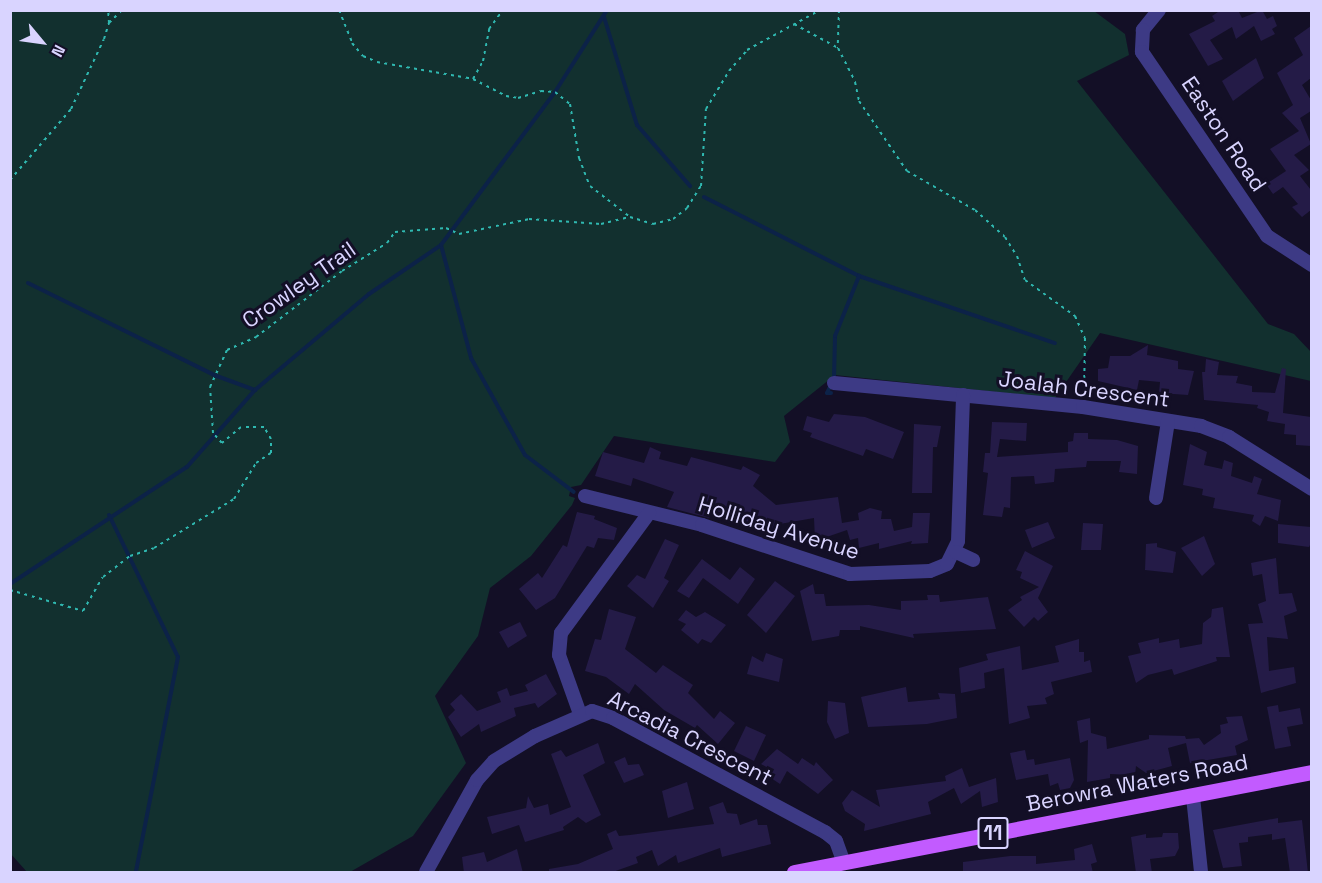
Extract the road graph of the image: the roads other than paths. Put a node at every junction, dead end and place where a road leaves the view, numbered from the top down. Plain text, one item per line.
1 (1159, 10) edge
2 (1311, 264) edge
3 (834, 383) dead end
4 (963, 395) junction
5 (1168, 421) junction
6 (1311, 489) edge
7 (585, 496) dead end
8 (1156, 498) dead end
9 (649, 513) junction
10 (956, 552) junction
11 (973, 560) dead end
12 (580, 714) junction
13 (1311, 772) edge
14 (1193, 797) junction
15 (843, 860) junction
16 (426, 873) edge
17 (794, 873) edge
18 (1201, 873) edge

1 - 2 street, Easton Road
3 - 4 street, Joalah Crescent
4 - 5 street, Joalah Crescent
4 - 10 street
5 - 6 street, Joalah Crescent
5 - 8 street
7 - 9 street, Holliday Avenue
9 - 10 street, Holliday Avenue
9 - 12 street
10 - 11 street
12 - 15 street, Arcadia Crescent
12 - 16 street, Arcadia Crescent
13 - 14 main road, Berowra Waters Road / 11
14 - 15 main road, Berowra Waters Road / 11
14 - 18 street
15 - 17 main road, Berowra Waters Road / 11

